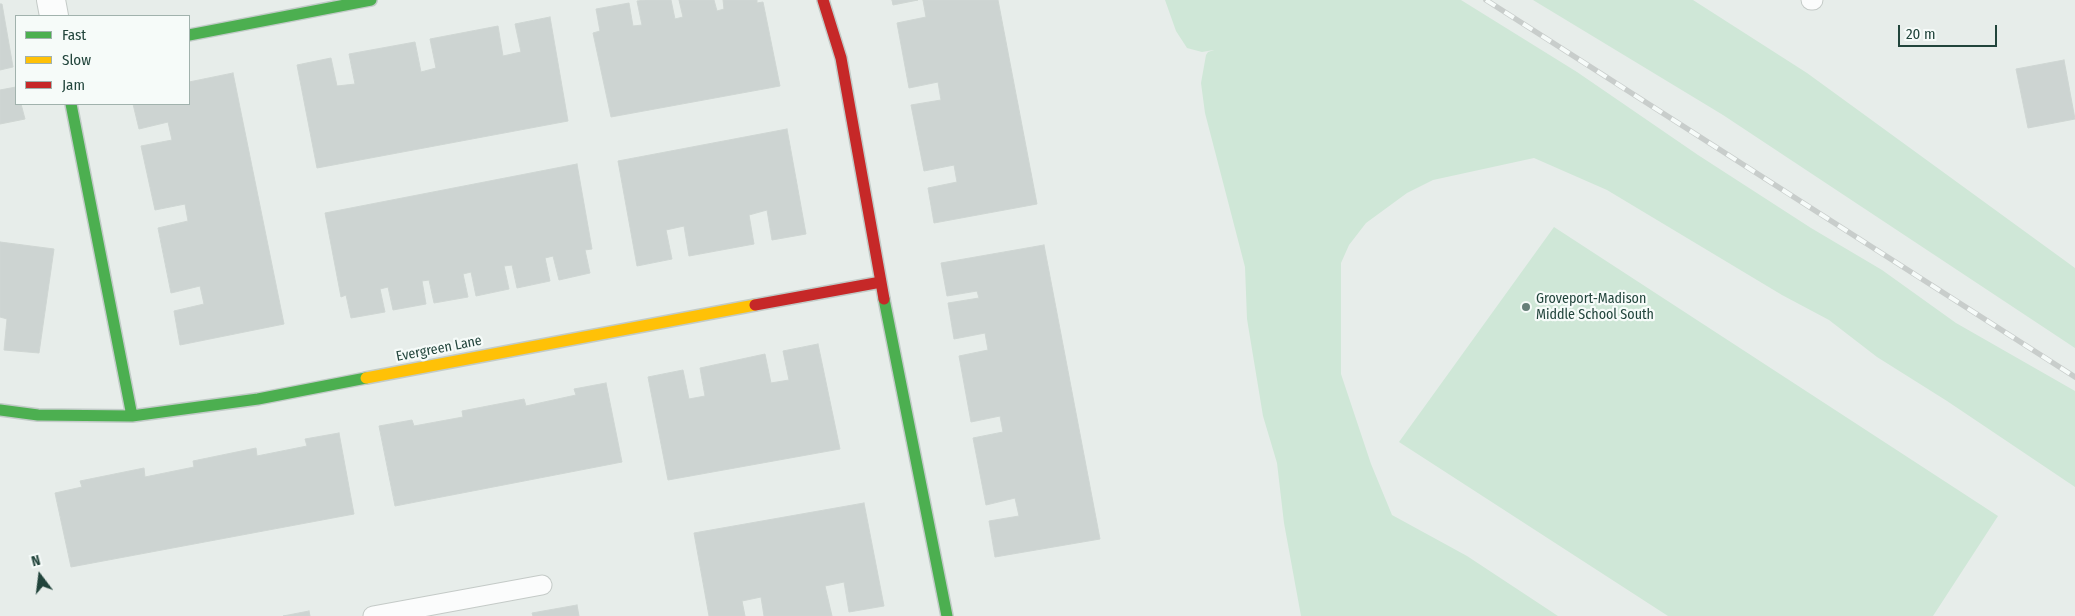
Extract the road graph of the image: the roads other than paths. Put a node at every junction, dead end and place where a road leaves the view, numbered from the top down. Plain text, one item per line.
1 (51, 0) edge
2 (371, 0) edge
3 (823, 0) edge
4 (54, 15) edge
5 (190, 35) edge
6 (71, 105) edge
7 (880, 282) junction
8 (0, 410) edge
9 (132, 416) junction
10 (542, 585) dead end
11 (372, 616) edge
12 (947, 616) edge

1 - 4 street
2 - 5 street
3 - 7 street
6 - 9 street
7 - 9 street, Evergreen Lane
7 - 12 street
8 - 9 street, Evergreen Lane
10 - 11 lane

